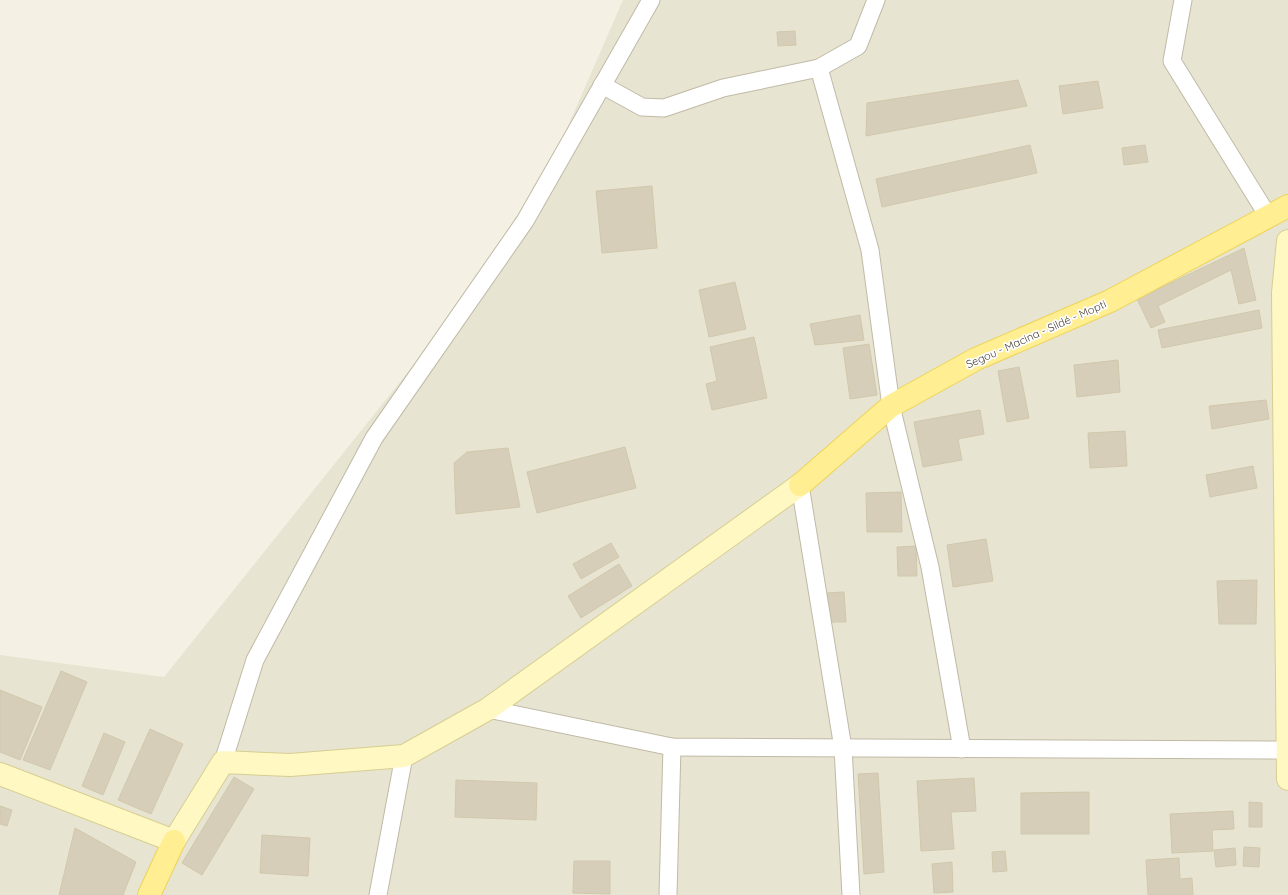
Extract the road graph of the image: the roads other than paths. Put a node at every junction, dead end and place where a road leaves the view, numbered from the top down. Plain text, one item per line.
1 (651, 0) edge
2 (876, 0) edge
3 (1183, 0) edge
4 (819, 68) junction
5 (602, 85) junction
6 (1288, 206) edge
7 (1268, 216) junction
8 (1288, 241) edge
9 (1286, 293) edge
10 (892, 406) junction
11 (800, 485) junction
12 (1287, 512) edge
13 (488, 709) junction
14 (672, 747) junction
15 (843, 748) junction
16 (962, 749) junction
17 (1288, 750) edge
18 (404, 756) junction
19 (223, 762) junction
20 (0, 774) edge
21 (1288, 779) edge
22 (174, 841) junction
23 (149, 895) edge
24 (378, 895) edge
25 (668, 895) edge
26 (851, 895) edge

1 - 5 street
2 - 4 street
3 - 7 street
4 - 5 street
4 - 10 street
5 - 19 street
6 - 7 main road, Segou - Macina - Sildé - Mopti
7 - 10 main road, Segou - Macina - Sildé - Mopti
8 - 9 main road
9 - 12 main road
10 - 11 main road, Segou - Macina - Sildé - Mopti
10 - 16 street
11 - 13 main road
11 - 15 street
12 - 17 main road
13 - 14 street
13 - 18 main road
14 - 15 street
14 - 25 street
15 - 16 street
15 - 26 street
16 - 17 street
17 - 21 main road
18 - 19 main road
18 - 24 street
19 - 22 main road
20 - 22 main road
22 - 23 main road

